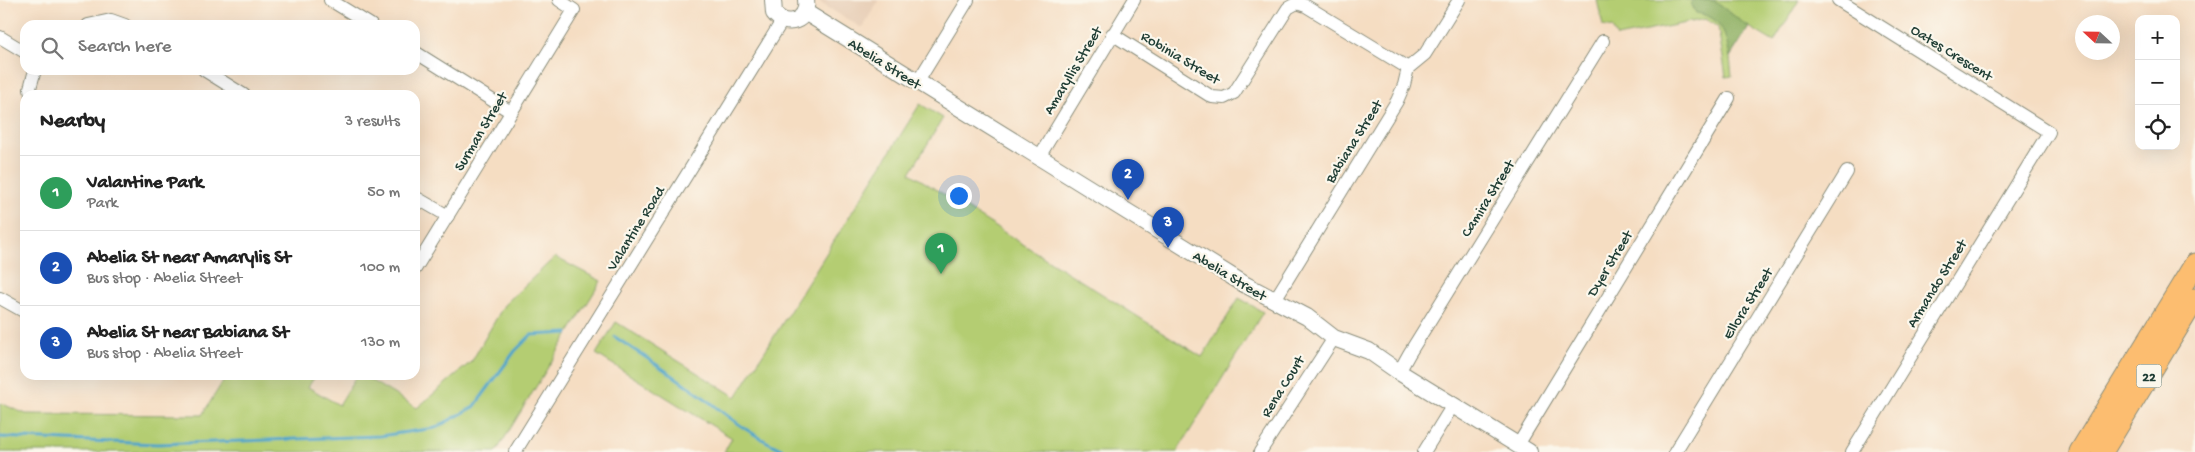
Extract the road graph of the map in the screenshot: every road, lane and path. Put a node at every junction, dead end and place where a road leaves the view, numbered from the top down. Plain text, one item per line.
1 (330, 0) edge
2 (559, 0) edge
3 (773, 0) edge
4 (968, 0) edge
5 (1134, 0) edge
6 (1458, 0) edge
7 (1838, 0) edge
8 (806, 6) edge
9 (363, 20) edge
10 (782, 21) junction
11 (1112, 34) junction
12 (0, 37) edge
13 (1603, 41) dead end
14 (20, 49) edge
15 (420, 55) edge
16 (1408, 68) junction
17 (34, 75) edge
18 (212, 75) edge
19 (917, 83) junction
20 (30, 90) edge
21 (236, 90) edge
22 (1729, 98) dead end
23 (511, 112) junction
24 (2049, 132) joint
25 (1039, 157) junction
26 (1847, 172) dead end
27 (420, 200) edge
28 (448, 216) junction
29 (420, 261) edge
30 (2195, 264) edge
31 (0, 298) edge
32 (2195, 300) edge
33 (1274, 301) junction
34 (20, 309) edge
35 (1334, 338) junction
36 (1400, 372) junction
37 (1453, 405) junction
38 (1524, 448) edge
39 (515, 452) edge
40 (1260, 452) edge
41 (1424, 452) edge
42 (1675, 452) edge
43 (1852, 452) edge
44 (2080, 452) edge
45 (2102, 452) edge

1 - 9 street
2 - 23 street, Surman Street
3 - 10 street
4 - 19 street
5 - 11 street, Amaryllis Street
6 - 16 street
7 - 24 street, Oates Crescent
8 - 10 street
8 - 19 street, Abelia Street
10 - 39 street, Valantine Road
11 - 16 street, Robinia Street
11 - 25 street, Amaryllis Street
12 - 14 street
13 - 36 street, Camira Street
15 - 23 street
16 - 33 street, Babiana Street
17 - 20 street
18 - 21 street
19 - 25 street, Abelia Street
22 - 38 street, Dyer Street
23 - 28 street, Surman Street
24 - 43 street, Armando Street
25 - 33 street, Abelia Street
26 - 42 street, Ellora Street
27 - 28 street
28 - 29 street, Surman Street
30 - 44 highway, 22
31 - 34 street
32 - 45 highway, 22
33 - 35 street, Abelia Street
35 - 36 street, Abelia Street
35 - 40 street, Rena Court
36 - 37 street, Abelia Street
37 - 38 street, Abelia Street
37 - 41 street

